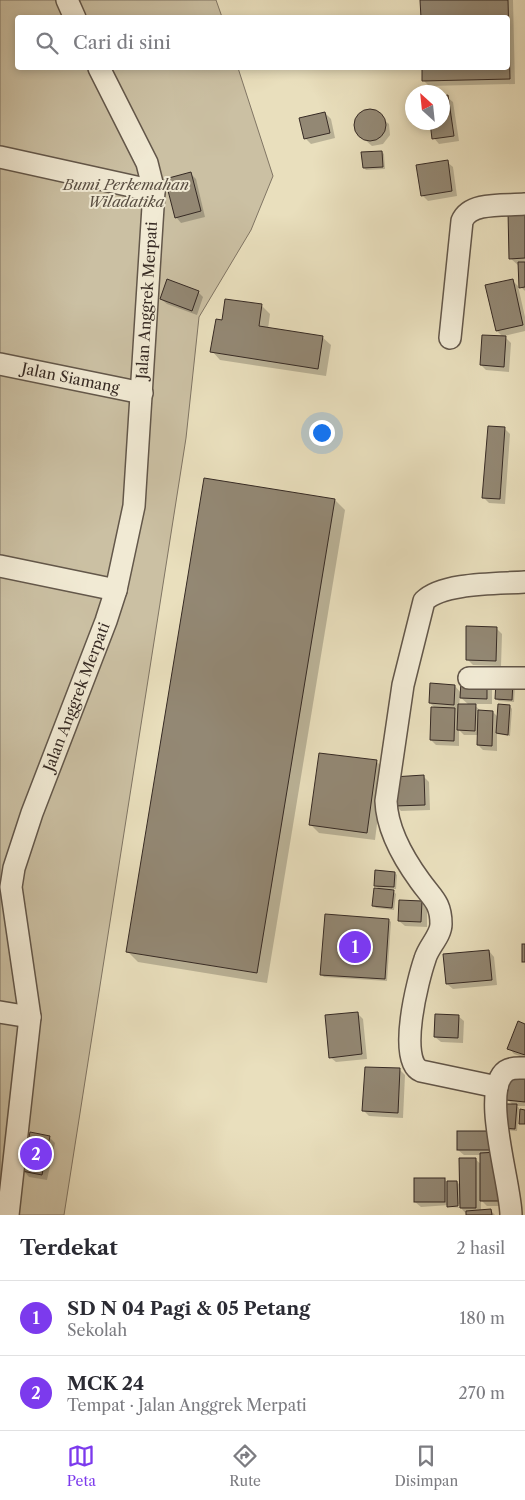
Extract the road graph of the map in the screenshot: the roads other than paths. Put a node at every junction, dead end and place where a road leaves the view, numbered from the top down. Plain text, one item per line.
1 (67, 0) edge
2 (74, 15) edge
3 (100, 70) edge
4 (0, 157) edge
5 (153, 182) junction
6 (525, 204) edge
7 (450, 338) dead end
8 (0, 364) edge
9 (142, 393) junction
10 (0, 566) edge
11 (525, 582) edge
12 (116, 590) junction
13 (469, 678) dead end
14 (525, 678) edge
15 (0, 1012) edge
16 (30, 1017) junction
17 (525, 1068) edge
18 (497, 1087) junction
19 (516, 1210) edge
20 (8, 1215) edge

1 - 2 street
3 - 5 street
4 - 5 street
5 - 9 street, Jalan Anggrek Merpati
6 - 7 street
8 - 9 street, Jalan Siamang
9 - 12 street, Jalan Anggrek Merpati
10 - 12 street
11 - 18 street
12 - 16 street, Jalan Anggrek Merpati
13 - 14 street
15 - 16 street
16 - 20 street, Jalan Anggrek Merpati
17 - 18 street
18 - 19 street

